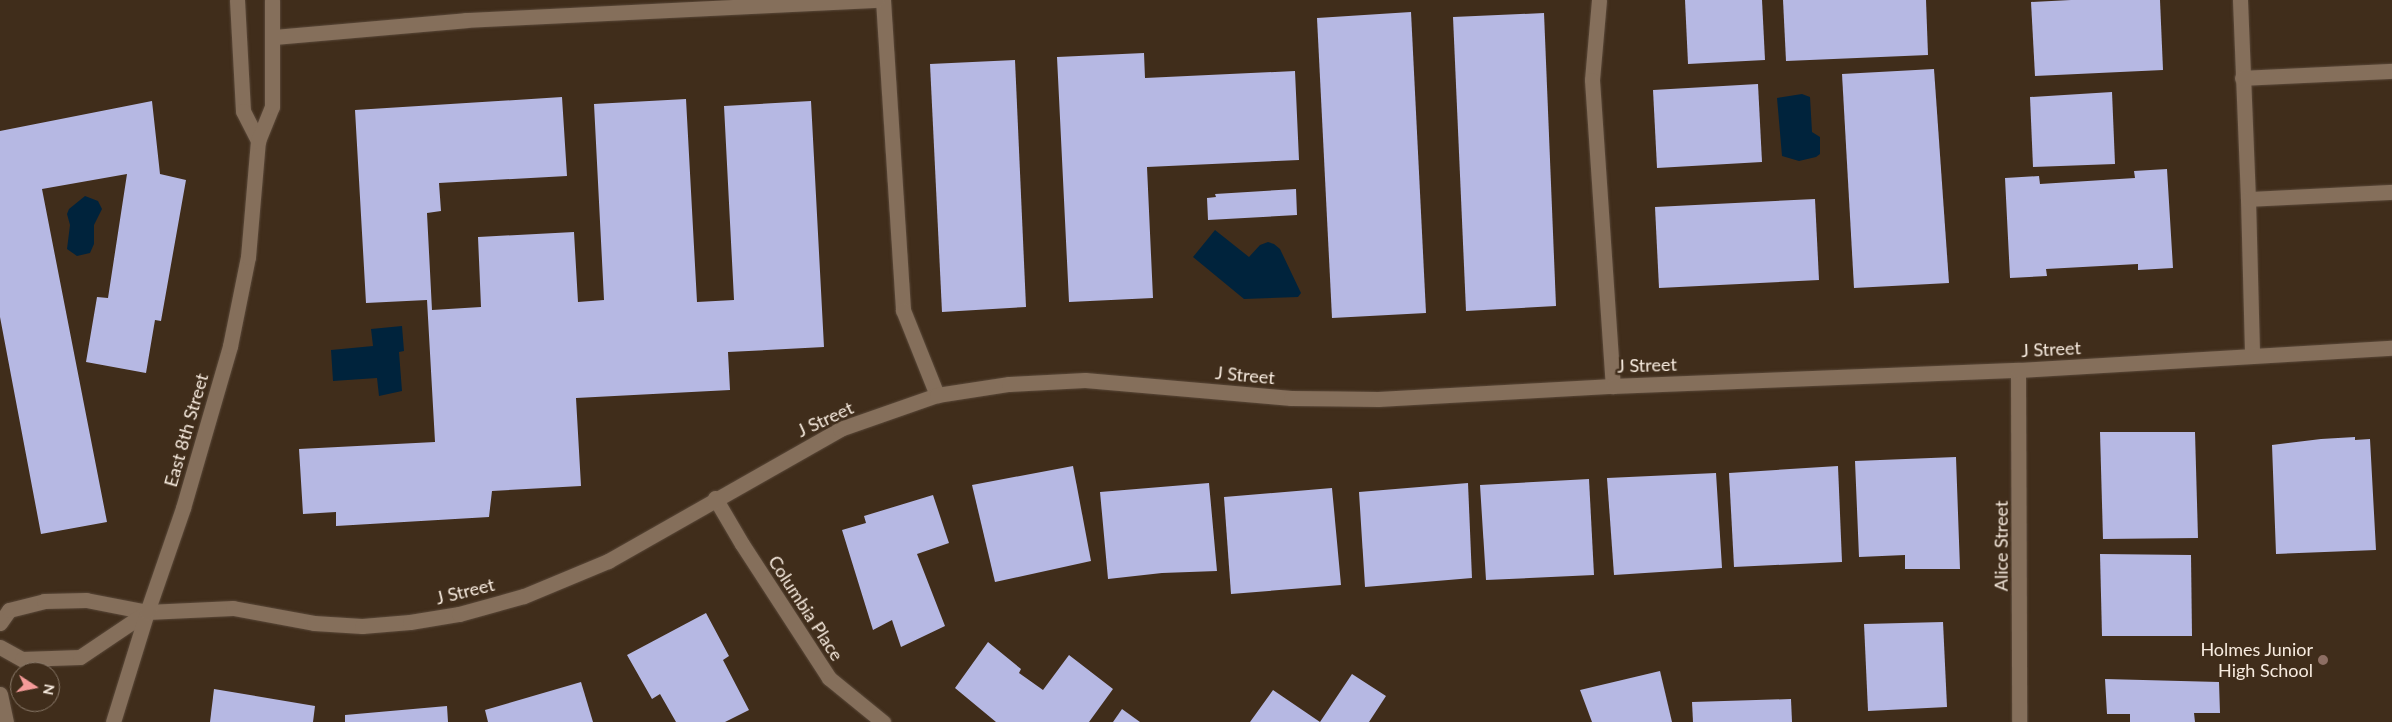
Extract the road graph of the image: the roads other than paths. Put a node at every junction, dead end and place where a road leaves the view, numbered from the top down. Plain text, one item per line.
1 (237, 0) edge
2 (272, 0) edge
3 (877, 0) edge
4 (883, 0) edge
5 (1600, 0) edge
6 (2240, 0) edge
7 (273, 37) junction
8 (2392, 71) edge
9 (2242, 78) junction
10 (258, 140) junction
11 (2392, 192) edge
12 (2248, 199) junction
13 (2392, 348) edge
14 (2252, 356) junction
15 (2018, 370) junction
16 (1613, 386) junction
17 (937, 396) junction
18 (716, 498) junction
19 (147, 612) junction
20 (0, 623) edge
21 (0, 647) edge
22 (0, 694) edge
23 (6, 722) edge
24 (114, 722) edge
25 (883, 722) edge
26 (2019, 722) edge

1 - 10 street
2 - 7 street, East 8th Street
3 - 7 street
4 - 17 street
5 - 16 street
6 - 9 street
7 - 10 street, East 8th Street
8 - 9 street
9 - 12 street
10 - 19 street, East 8th Street
11 - 12 street
12 - 14 street
13 - 14 street, J Street
14 - 15 street, J Street
15 - 16 street, J Street
15 - 26 street, Alice Street
16 - 17 street, J Street
17 - 18 street, J Street
18 - 19 street, J Street
18 - 25 street, Columbia Place
19 - 20 street, J Street
19 - 21 street
19 - 24 street, East 8th Street
22 - 23 street

